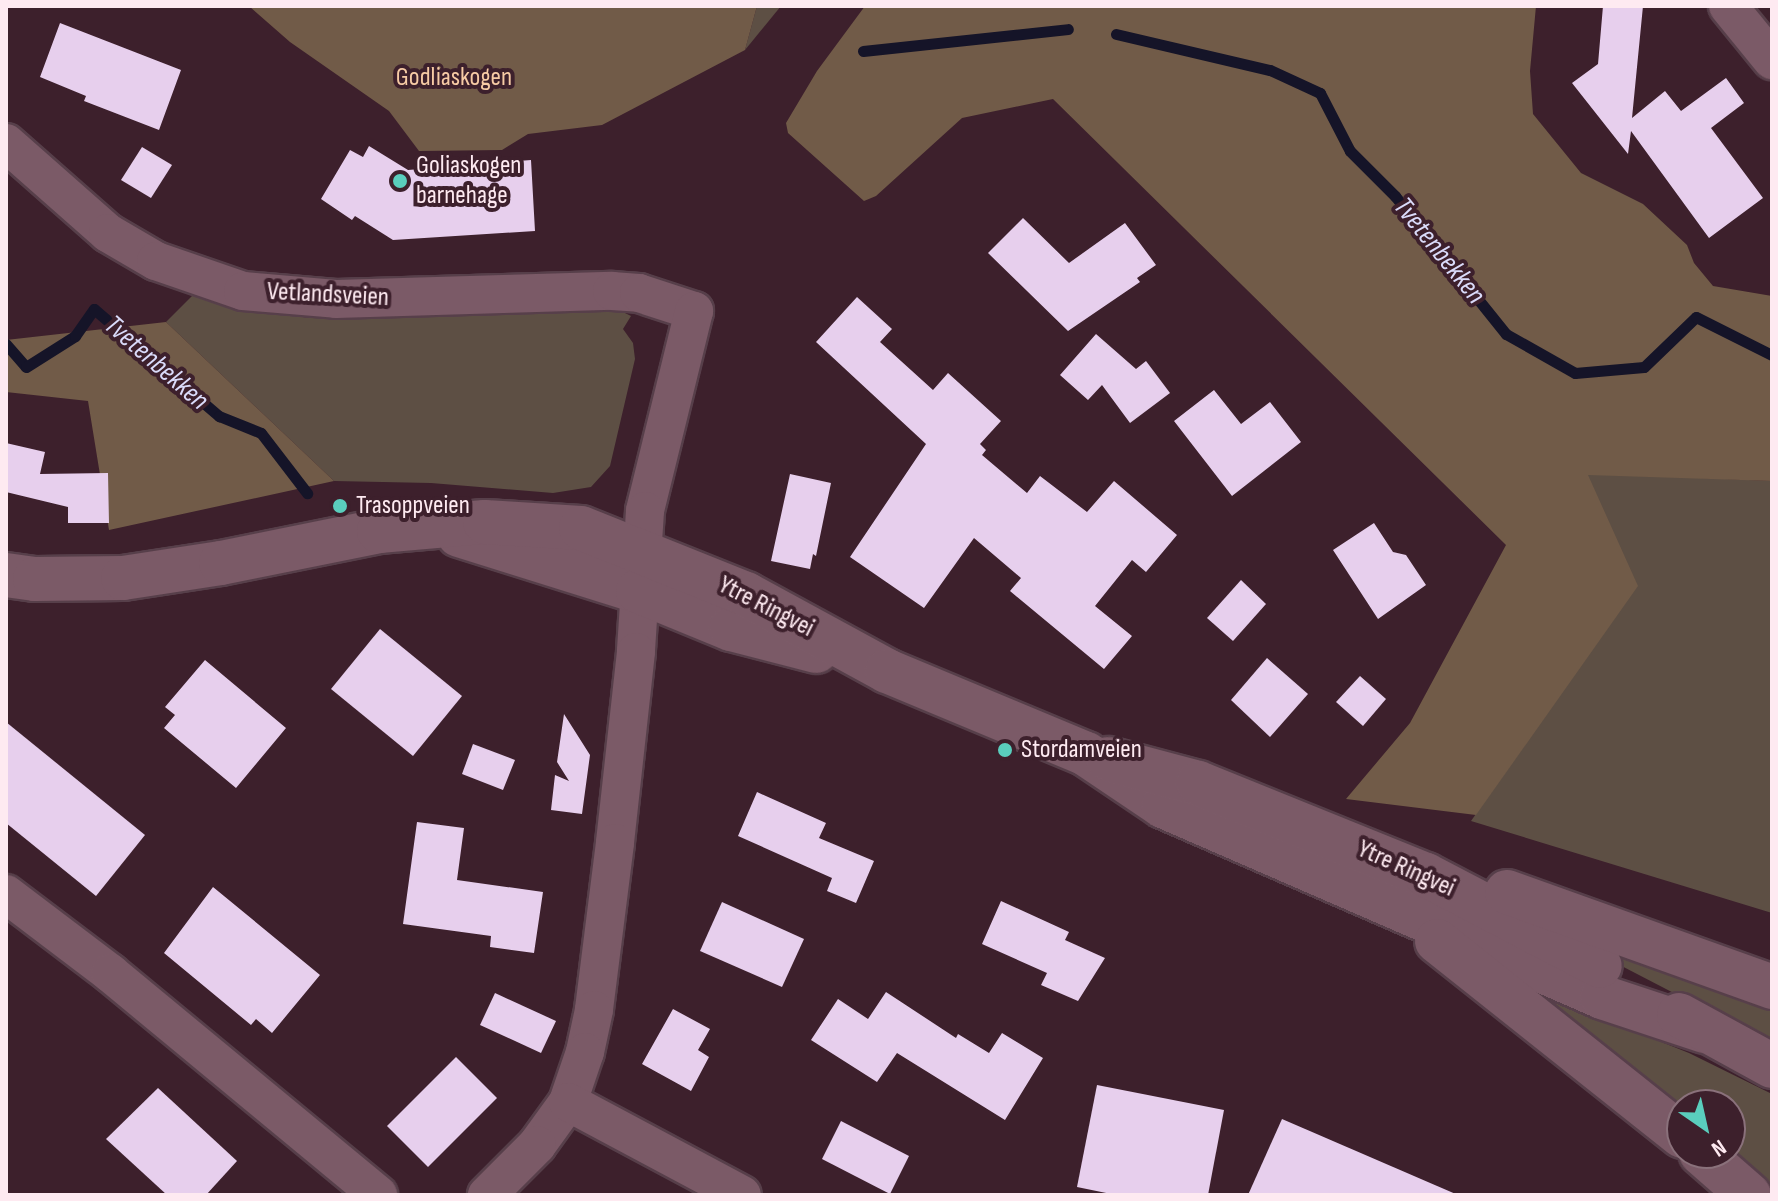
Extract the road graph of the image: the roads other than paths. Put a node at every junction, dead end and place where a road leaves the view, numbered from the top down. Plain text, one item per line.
1 (1728, 6) edge
2 (1772, 60) edge
3 (6, 143) edge
4 (639, 572) junction
5 (6, 575) edge
6 (1086, 754) junction
7 (1426, 875) junction
8 (6, 894) edge
9 (1391, 905) junction
10 (1772, 987) edge
11 (1705, 1031) junction
12 (1772, 1066) edge
13 (568, 1102) junction
14 (1666, 1123) edge
15 (1719, 1169) edge
16 (378, 1195) edge
17 (487, 1195) edge
18 (742, 1195) edge
19 (1749, 1195) edge

1 - 2 street
3 - 4 street, Vetlandsveien
4 - 5 main road
4 - 6 main road, Ytre Ringvei
4 - 13 street
6 - 7 main road, Ytre Ringvei
6 - 9 main road, Ytre Ringvei
7 - 10 main road
7 - 11 main road, Ytre Ringvei
8 - 16 street
9 - 11 main road, Ytre Ringvei
9 - 14 main road
11 - 12 main road, Ytre Ringvei
13 - 17 street
13 - 18 street
15 - 19 main road

